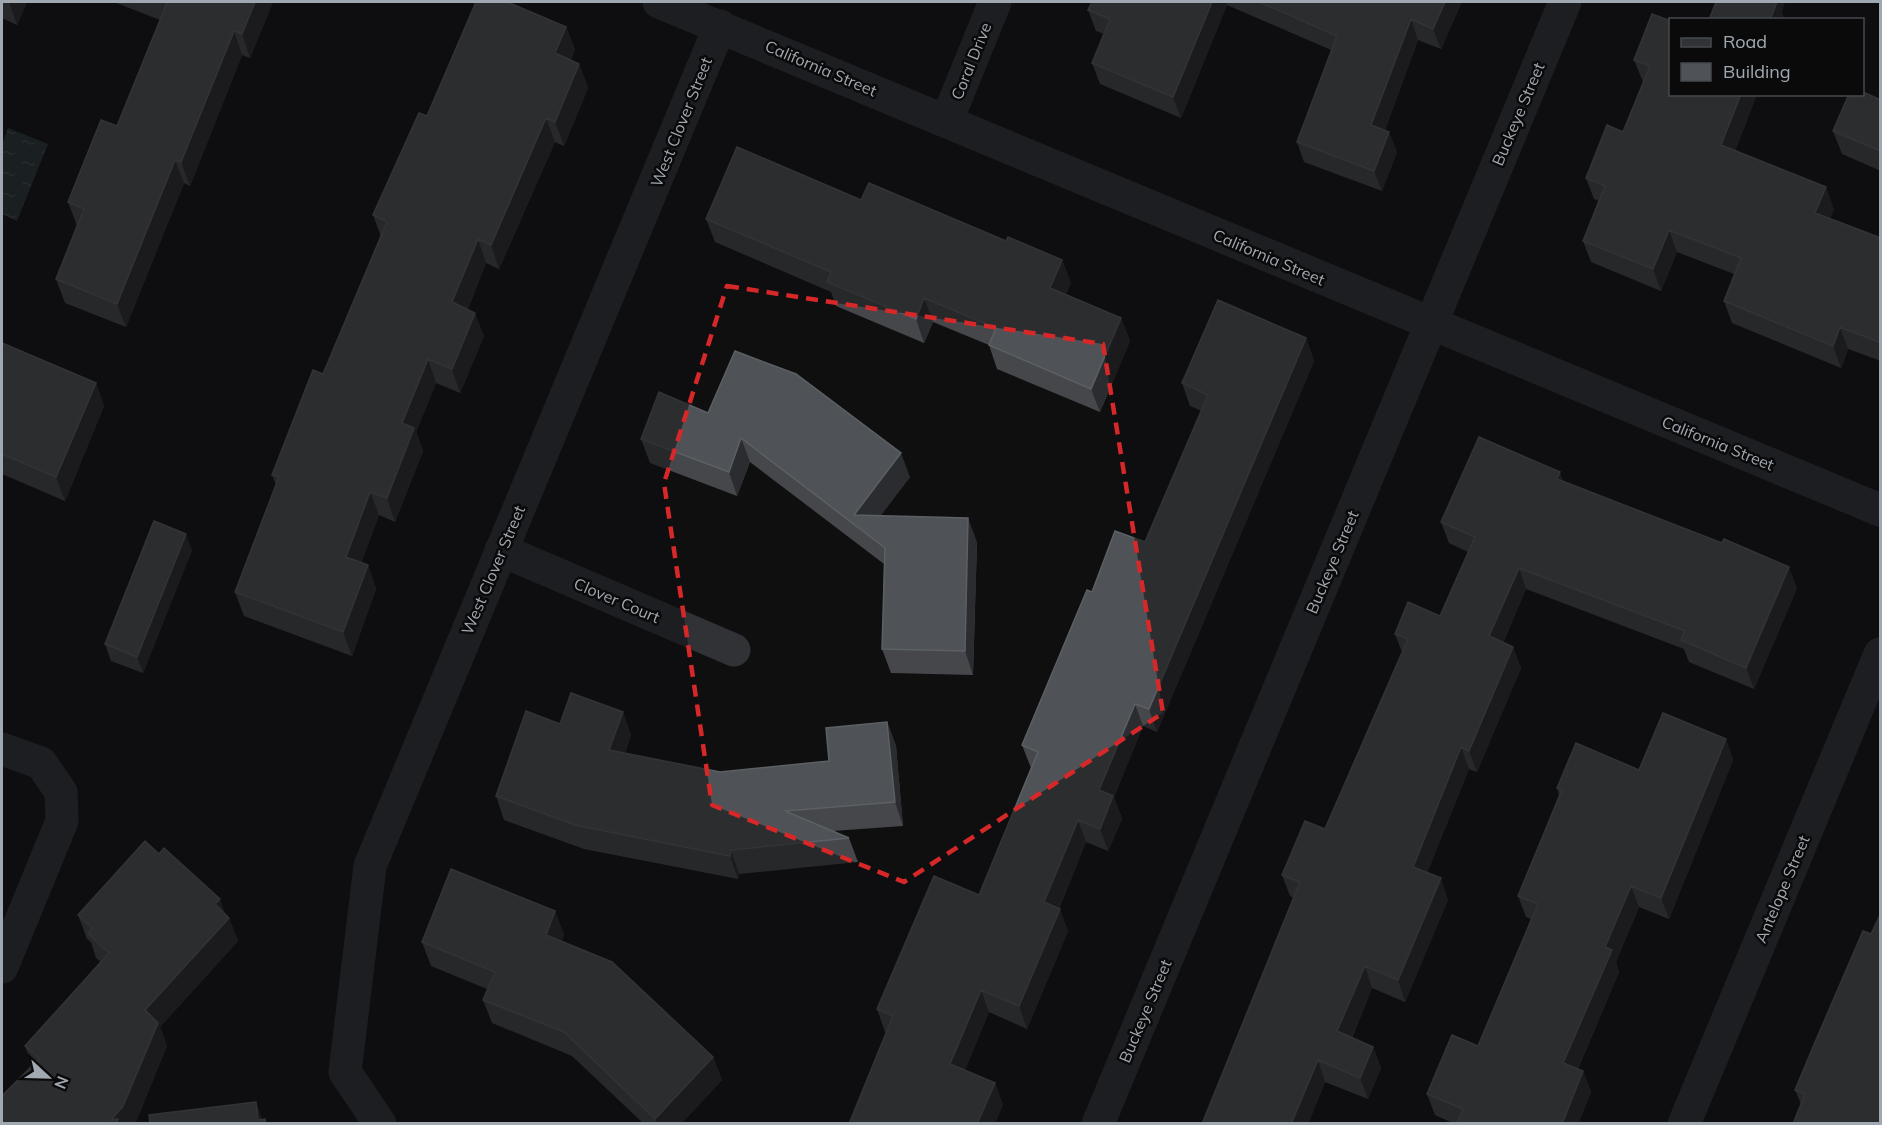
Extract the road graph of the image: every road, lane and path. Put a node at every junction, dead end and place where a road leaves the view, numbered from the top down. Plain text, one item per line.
1 (659, 2) edge
2 (995, 2) edge
3 (1565, 2) edge
4 (720, 26) junction
5 (947, 120) junction
6 (1431, 324) junction
7 (1881, 510) edge
8 (501, 550) junction
9 (734, 650) dead end
10 (1881, 654) edge
11 (2, 749) edge
12 (2, 967) edge
13 (380, 1124) edge
14 (1098, 1124) edge
15 (1684, 1124) edge

1 - 4 street, California Street
2 - 5 street, Coral Drive
3 - 6 street, Buckeye Street
4 - 5 street, California Street
4 - 8 street, West Clover Street
5 - 6 street, California Street
6 - 7 street, California Street
6 - 14 street, Buckeye Street
8 - 9 street, Clover Court
8 - 13 street, West Clover Street
10 - 15 street, Antelope Street
11 - 12 street

